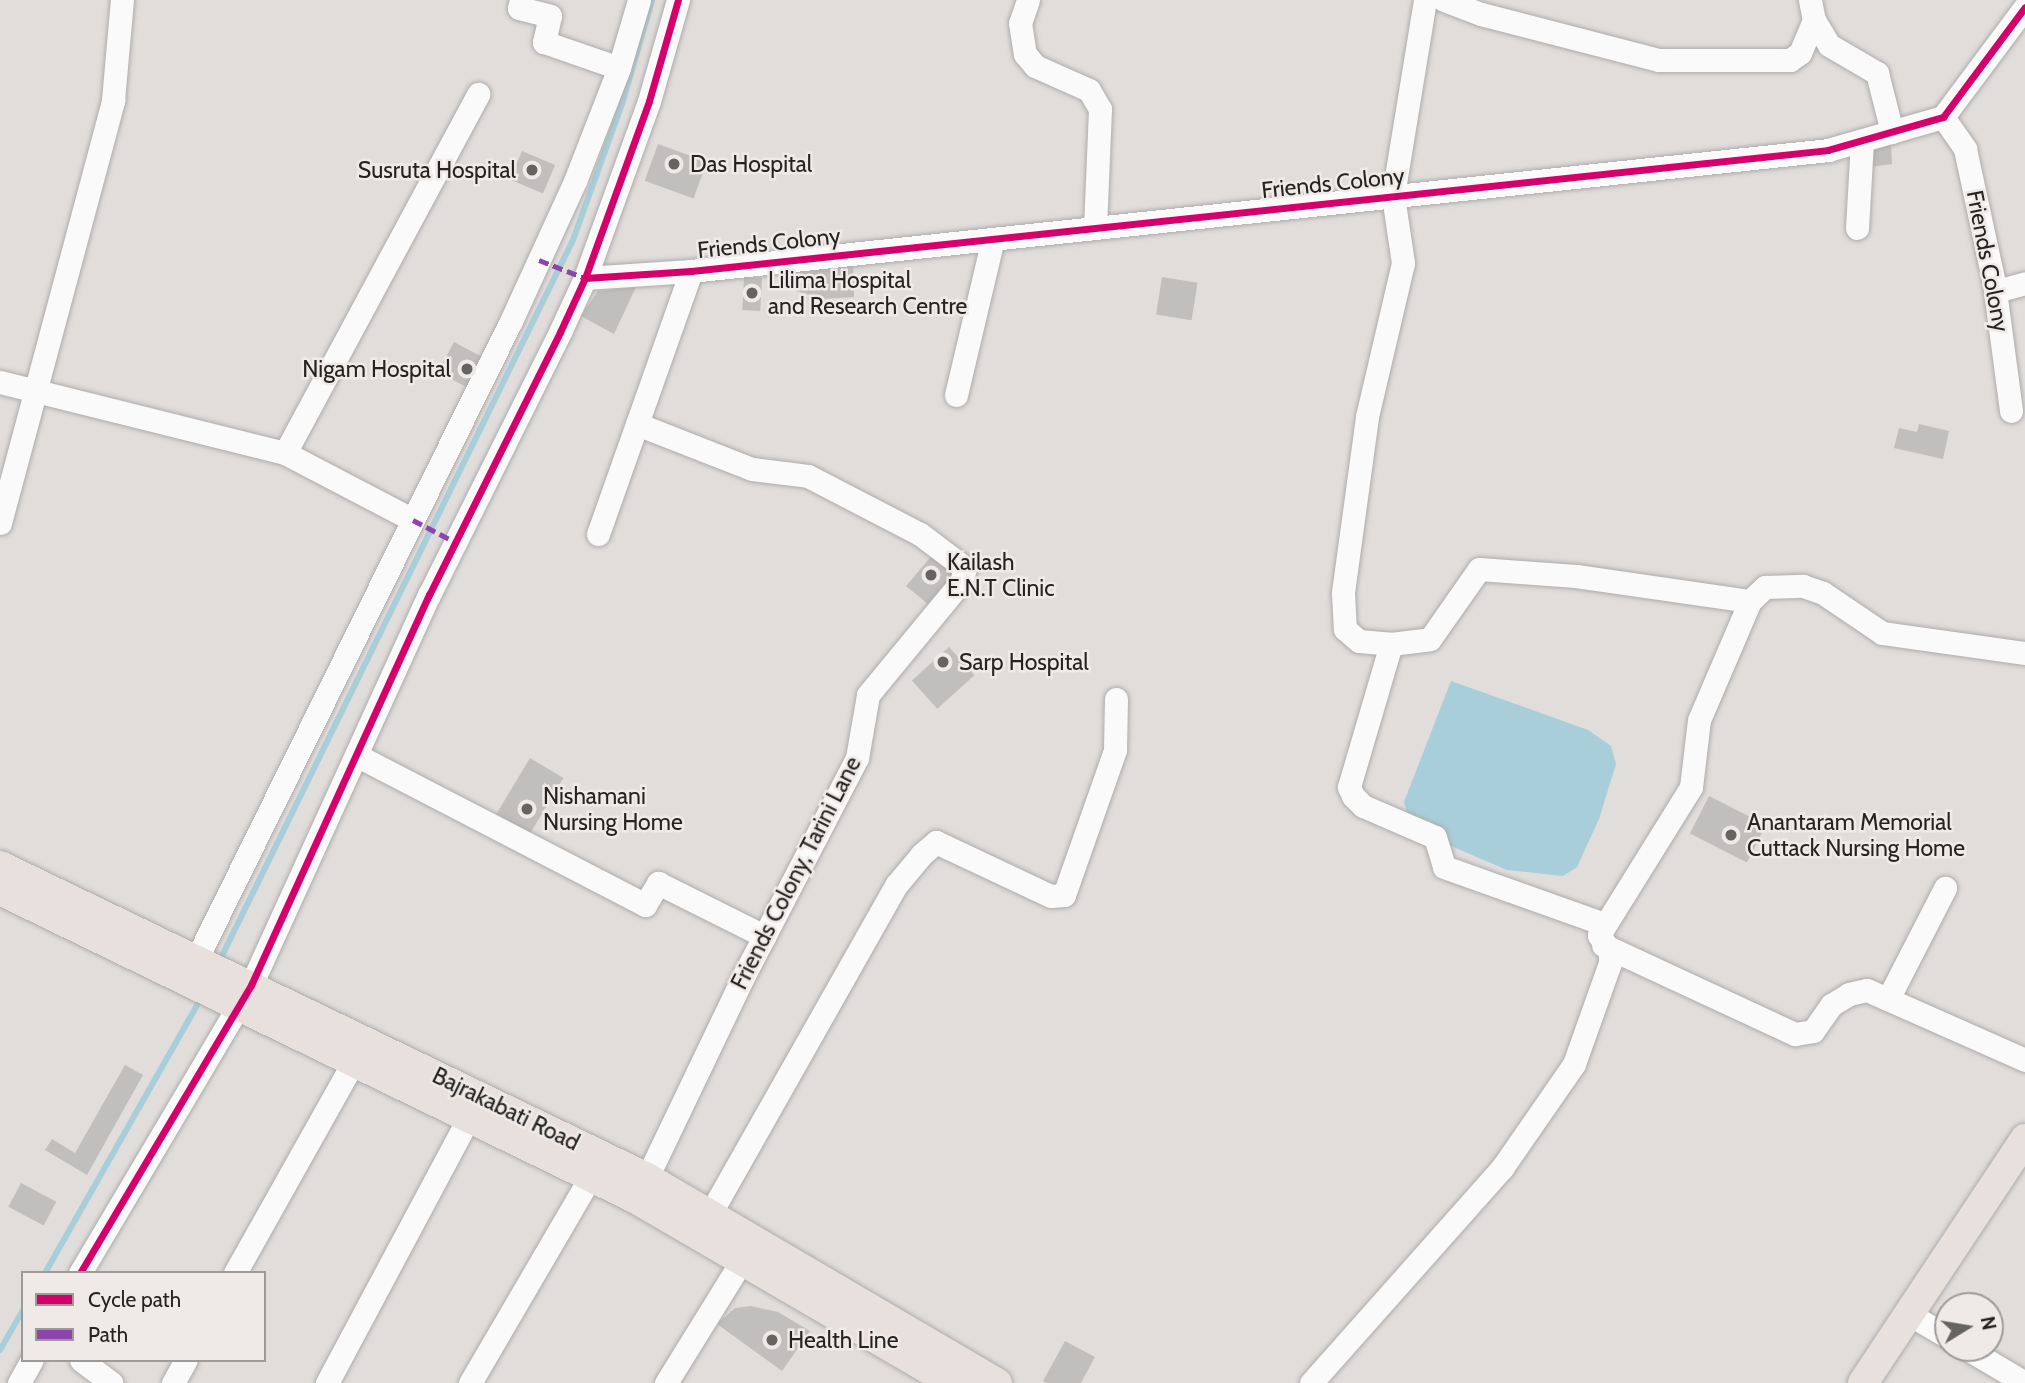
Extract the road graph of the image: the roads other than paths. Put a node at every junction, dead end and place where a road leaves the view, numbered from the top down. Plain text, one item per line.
1 (122, 0) edge
2 (522, 0) edge
3 (639, 0) edge
4 (678, 0) edge
5 (1028, 0) edge
6 (1424, 0) edge
7 (1444, 0) edge
8 (2025, 7) edge
9 (1812, 10) edge
10 (619, 68) junction
11 (478, 94) dead end
12 (1943, 117) junction
13 (1892, 132) junction
14 (1862, 140) junction
15 (1393, 196) junction
16 (1096, 228) junction
17 (1857, 229) dead end
18 (993, 239) junction
19 (691, 271) junction
20 (585, 278) junction
21 (2025, 283) edge
22 (1996, 291) junction
23 (0, 382) edge
24 (35, 388) junction
25 (956, 395) dead end
26 (2011, 411) dead end
27 (637, 424) junction
28 (285, 453) junction
29 (413, 520) junction
30 (0, 523) edge
31 (598, 534) dead end
32 (1750, 601) junction
33 (1391, 644) junction
34 (2025, 653) edge
35 (1116, 699) dead end
36 (356, 755) junction
37 (0, 866) edge
38 (1945, 888) dead end
39 (0, 890) edge
40 (1603, 935) junction
41 (764, 936) junction
42 (199, 970) junction
43 (241, 994) junction
44 (1888, 999) junction
45 (2025, 1060) edge
46 (354, 1061) junction
47 (469, 1116) junction
48 (2020, 1158) edge
49 (591, 1176) junction
50 (647, 1178) junction
51 (710, 1214) junction
52 (743, 1259) junction
53 (81, 1271) edge
54 (236, 1271) edge
55 (1909, 1314) junction
56 (1934, 1329) edge
57 (31, 1362) edge
58 (84, 1362) edge
59 (185, 1362) edge
60 (1990, 1362) edge
61 (2025, 1382) edge
62 (19, 1383) edge
63 (111, 1383) edge
64 (173, 1383) edge
65 (327, 1383) edge
66 (470, 1383) edge
67 (666, 1383) edge
68 (953, 1383) edge
69 (997, 1383) edge
70 (1311, 1383) edge
71 (1863, 1383) edge

1 - 24 street
2 - 10 street
3 - 10 street
4 - 20 street
5 - 16 street
6 - 15 street
7 - 9 street
8 - 12 street
9 - 13 street
10 - 29 street
11 - 28 street
12 - 13 street, Friends Colony
12 - 22 street, Friends Colony
13 - 14 street, Friends Colony
14 - 15 street, Friends Colony
14 - 17 street
15 - 16 street, Friends Colony
15 - 33 street
16 - 18 street, Friends Colony
18 - 19 street, Friends Colony
18 - 25 street
19 - 20 street, Friends Colony
19 - 27 street, Friends Colony
20 - 36 street
21 - 22 street
22 - 26 street, Friends Colony
23 - 24 street
24 - 28 street
24 - 30 street
27 - 31 street, Friends Colony
27 - 41 street, Friends Colony, Tarini Lane
28 - 29 street
29 - 42 street
32 - 33 street
32 - 34 street
32 - 40 street
33 - 40 street
35 - 51 street
36 - 41 street
36 - 43 street
37 - 42 main road, Bajrakabati Road
38 - 44 street
39 - 42 main road, Bajrakabati Road
40 - 44 street
40 - 70 street
41 - 50 street, Friends Colony, Tarini Lane
42 - 43 main road, Bajrakabati Road
43 - 46 main road, Bajrakabati Road
43 - 50 main road, Bajrakabati Road
43 - 53 street
44 - 45 street
46 - 47 main road, Bajrakabati Road
46 - 54 street
47 - 49 main road, Bajrakabati Road
47 - 65 street
48 - 55 main road
49 - 52 main road, Bajrakabati Road
49 - 66 street
50 - 51 main road, Bajrakabati Road
51 - 69 main road, Bajrakabati Road
52 - 67 street
52 - 68 main road, Bajrakabati Road
55 - 56 street
55 - 71 main road
57 - 62 street
58 - 63 street
59 - 64 street
60 - 61 street

